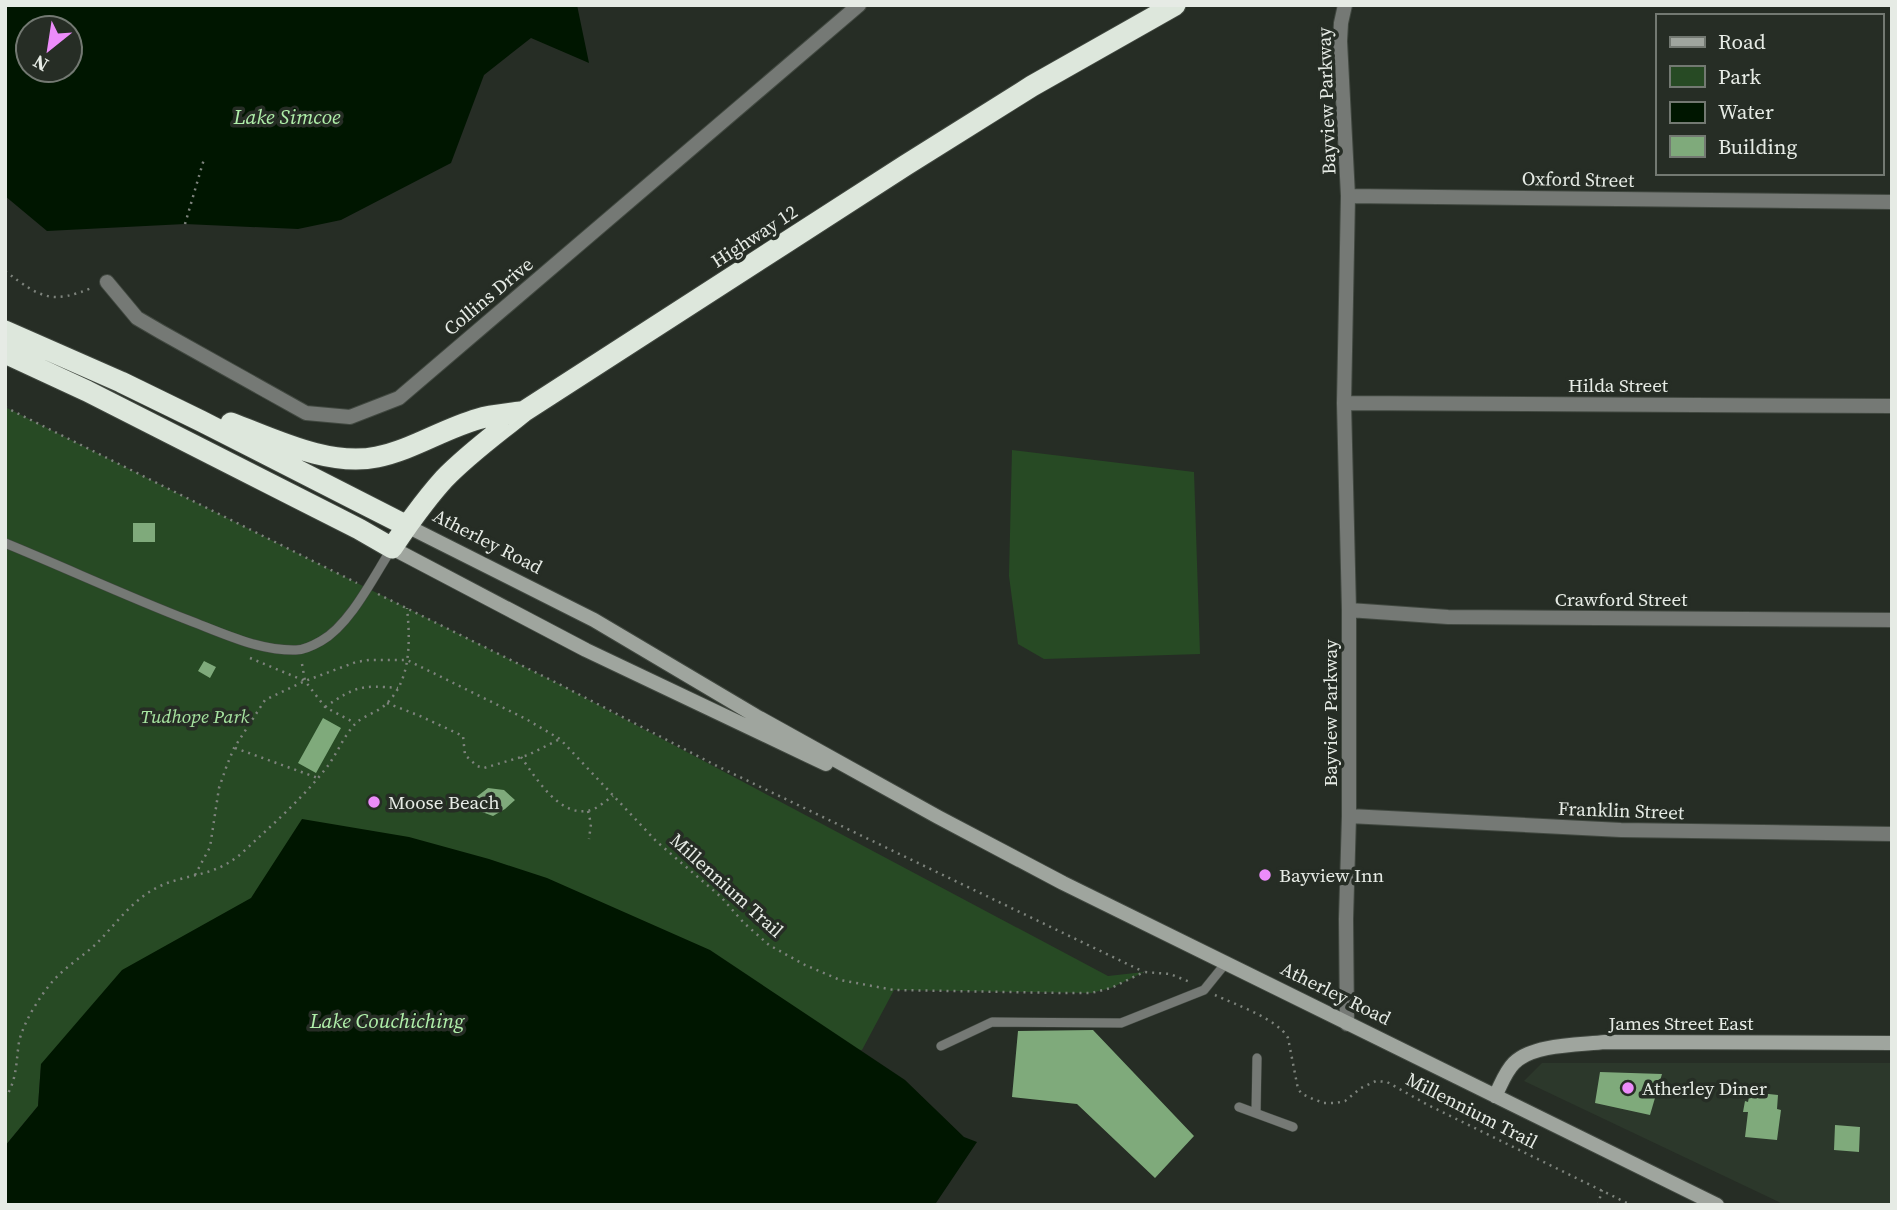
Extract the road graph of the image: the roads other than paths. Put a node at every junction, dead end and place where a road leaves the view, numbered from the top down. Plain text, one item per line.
1 (859, 5) edge
2 (1175, 5) edge
3 (1345, 5) edge
4 (1348, 196) junction
5 (1892, 202) edge
6 (107, 282) road end
7 (5, 331) edge
8 (5, 353) edge
9 (121, 382) junction
10 (1344, 403) junction
11 (1892, 406) edge
12 (523, 412) junction
13 (407, 526) junction
14 (5, 542) edge
15 (392, 548) junction
16 (1349, 610) junction
17 (1892, 620) edge
18 (1349, 816) junction
19 (938, 817) junction
20 (1892, 834) edge
21 (1225, 964) junction
22 (1347, 1024) junction
23 (1892, 1043) edge
24 (941, 1046) dead end
25 (1257, 1058) dead end
26 (1495, 1096) junction
27 (1239, 1107) dead end
28 (1256, 1113) junction
29 (1293, 1127) dead end
30 (1717, 1205) edge

1 - 6 street, Collins Drive
2 - 12 highway, Highway 12
3 - 4 street, Bayview Parkway
4 - 5 street, Oxford Street
4 - 10 street, Bayview Parkway
7 - 9 highway, Atherley Road
8 - 15 highway, Atherley Road
9 - 12 highway
9 - 13 highway, Atherley Road
10 - 11 street, Hilda Street
10 - 16 street, Bayview Parkway
12 - 13 highway, Highway 12
13 - 15 highway, Highway 12
13 - 19 main road, Atherley Road
14 - 15 lane
15 - 19 main road, Atherley Road
16 - 17 street, Crawford Street
16 - 18 street, Bayview Parkway
18 - 20 street, Franklin Street
18 - 22 street, Bayview Parkway
19 - 21 main road, Atherley Road
21 - 22 main road, Atherley Road
21 - 24 lane
22 - 26 main road, Atherley Road
23 - 26 main road, James Street East
25 - 28 lane
26 - 30 main road, Atherley Road
27 - 28 lane
28 - 29 lane

